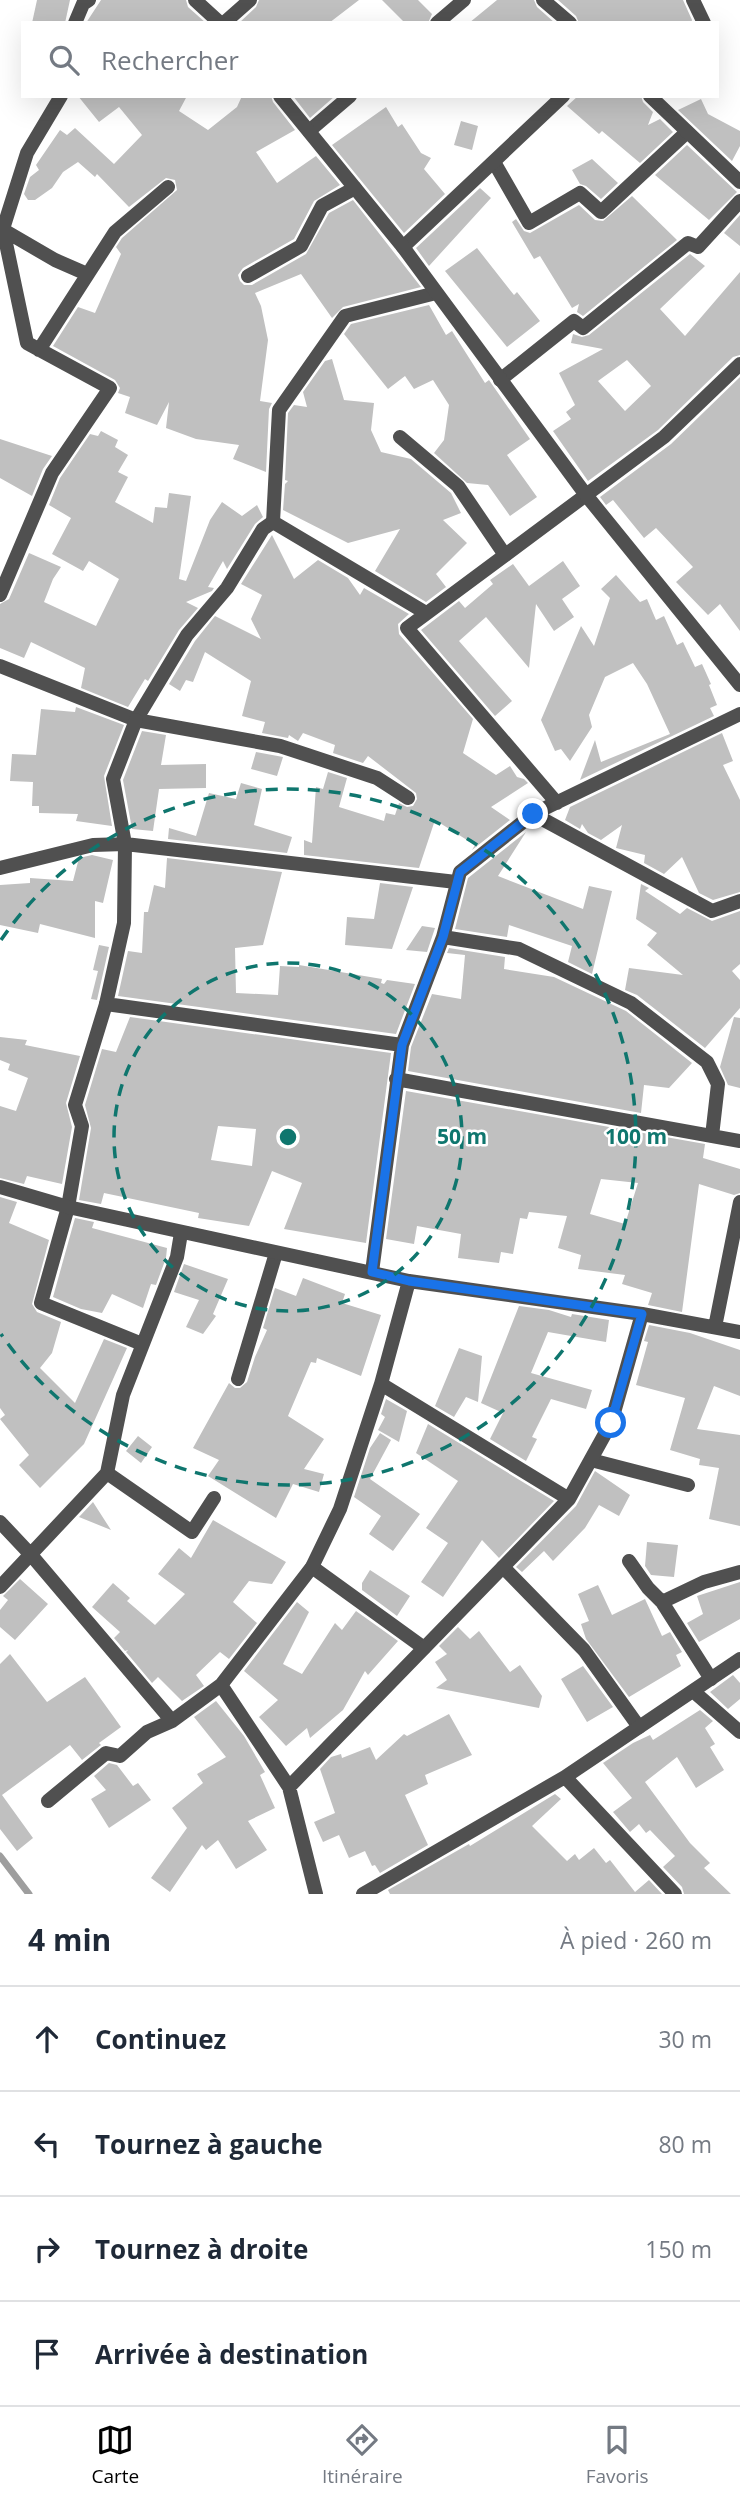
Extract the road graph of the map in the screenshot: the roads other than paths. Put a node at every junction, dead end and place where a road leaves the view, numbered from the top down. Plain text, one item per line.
1 (89, 0) edge
2 (195, 0) edge
3 (250, 0) edge
4 (464, 0) edge
5 (543, 0) edge
6 (692, 0) edge
7 (76, 21) edge
8 (220, 21) edge
9 (224, 21) edge
10 (439, 21) edge
11 (568, 21) edge
12 (703, 21) edge
13 (60, 98) edge
14 (282, 98) edge
15 (348, 98) edge
16 (561, 98) edge
17 (652, 98) edge
18 (309, 131) junction
19 (687, 132) junction
20 (494, 162) junction
21 (740, 182) edge
22 (168, 187) dead end
23 (355, 188) junction
24 (740, 201) edge
25 (1, 229) edge
26 (403, 247) junction
27 (87, 274) junction
28 (248, 275) dead end
29 (436, 293) junction
30 (39, 350) junction
31 (740, 364) edge
32 (500, 380) junction
33 (400, 437) dead end
34 (586, 495) junction
35 (273, 522) junction
36 (505, 555) junction
37 (0, 595) edge
38 (426, 613) junction
39 (0, 666) edge
40 (740, 685) edge
41 (740, 714) edge
42 (136, 720) junction
43 (408, 797) dead end
44 (557, 803) junction
45 (533, 814) junction
46 (125, 844) junction
47 (0, 868) edge
48 (456, 882) junction
49 (740, 901) edge
50 (443, 937) junction
51 (106, 1004) junction
52 (402, 1045) junction
53 (396, 1079) junction
54 (712, 1136) junction
55 (740, 1140) edge
56 (0, 1186) edge
57 (740, 1202) edge
58 (68, 1207) junction
59 (181, 1233) junction
60 (276, 1253) junction
61 (372, 1272) junction
62 (409, 1281) junction
63 (642, 1314) junction
64 (715, 1328) junction
65 (740, 1332) edge
66 (142, 1344) junction
67 (238, 1378) dead end
68 (381, 1384) junction
69 (591, 1460) junction
70 (107, 1474) junction
71 (688, 1485) dead end
72 (214, 1498) dead end
73 (569, 1499) junction
74 (0, 1522) edge
75 (32, 1556) junction
76 (629, 1561) dead end
77 (312, 1567) junction
78 (503, 1567) junction
79 (740, 1572) edge
80 (0, 1587) edge
81 (662, 1602) junction
82 (424, 1648) junction
83 (740, 1659) edge
84 (711, 1679) junction
85 (221, 1685) junction
86 (693, 1691) junction
87 (172, 1721) junction
88 (639, 1727) junction
89 (740, 1732) edge
90 (565, 1777) junction
91 (289, 1787) junction
92 (48, 1801) dead end
93 (668, 1892) edge
94 (316, 1894) edge
95 (363, 1894) edge

1 - 7 street
2 - 8 street
3 - 9 street
4 - 10 street
5 - 11 street
6 - 12 street
13 - 25 street
14 - 18 street
15 - 18 street
16 - 20 street
17 - 19 street
18 - 23 street
19 - 20 street
19 - 21 street
20 - 26 street
22 - 27 street
23 - 26 street
23 - 28 street
24 - 32 street
25 - 27 street
25 - 30 street
26 - 29 street
27 - 30 street
29 - 32 street
29 - 35 street
30 - 37 street
31 - 34 street
32 - 34 street
33 - 36 street
34 - 36 street
34 - 40 street
35 - 38 street
35 - 42 street
36 - 38 street
38 - 44 street
39 - 42 street
41 - 44 street
42 - 43 street
42 - 46 street
44 - 45 street
45 - 48 street
45 - 49 street
46 - 47 street
46 - 48 street
46 - 51 street
48 - 50 street
50 - 52 street
50 - 54 street
51 - 52 street
51 - 58 street
52 - 53 street
53 - 54 street
53 - 61 street
54 - 55 street
56 - 58 street
57 - 64 street
58 - 59 street
58 - 66 street
59 - 60 street
59 - 66 street
60 - 61 street
60 - 67 street
61 - 62 street
62 - 63 street
62 - 68 street
63 - 64 street
63 - 69 street
64 - 65 street
66 - 70 street
68 - 73 street
68 - 77 street
69 - 71 street
69 - 73 street
70 - 72 street
70 - 75 street
73 - 78 street
74 - 75 street
75 - 80 street
75 - 87 street
76 - 81 street
77 - 82 street
77 - 85 street
78 - 82 street
78 - 88 street
79 - 81 street
81 - 84 street
82 - 91 street
83 - 84 street
84 - 86 street
85 - 87 street
85 - 91 street
86 - 88 street
86 - 89 street
87 - 92 street
88 - 90 street
90 - 93 street
90 - 95 street
91 - 94 street

